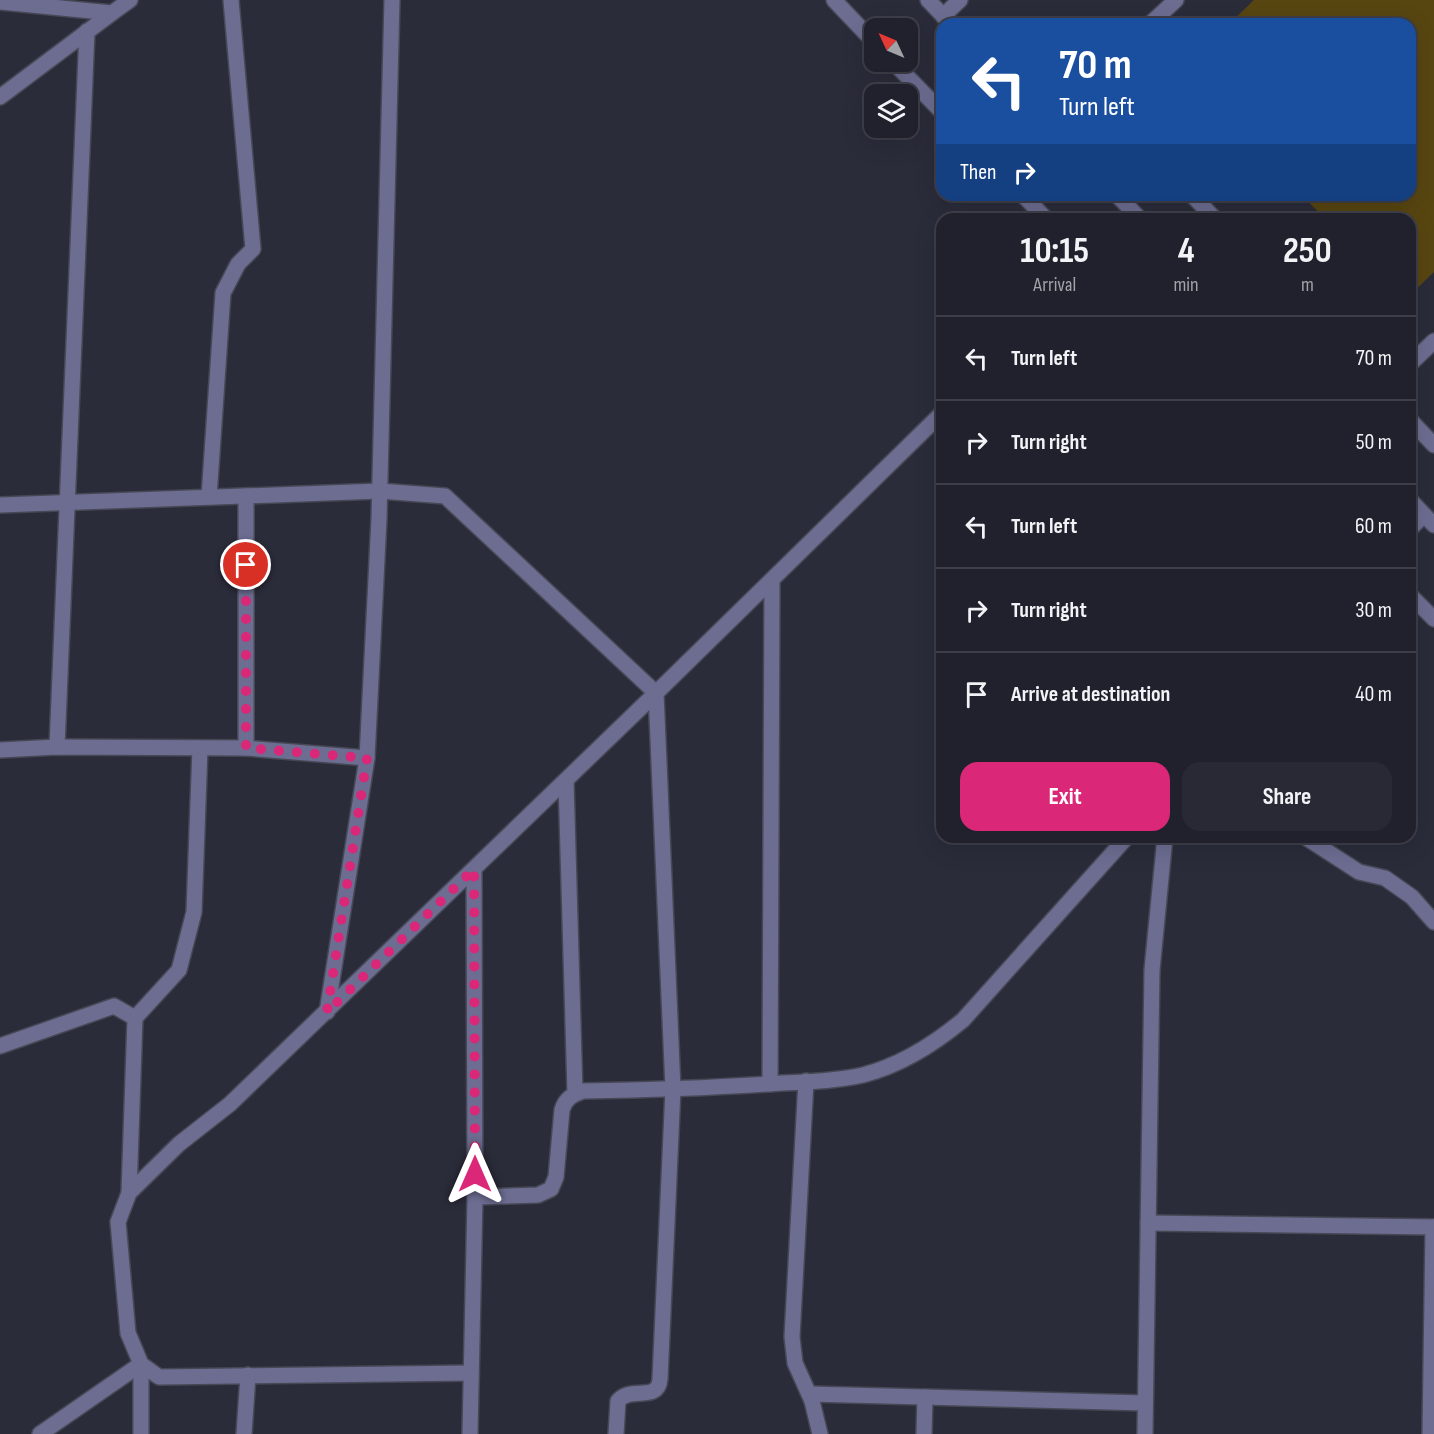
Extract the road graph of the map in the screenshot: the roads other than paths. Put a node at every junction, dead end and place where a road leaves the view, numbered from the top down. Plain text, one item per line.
1 (130, 0) edge
2 (231, 0) edge
3 (392, 0) edge
4 (834, 0) edge
5 (928, 0) edge
6 (960, 0) edge
7 (1176, 0) edge
8 (0, 2) edge
9 (19, 2) edge
10 (112, 13) junction
11 (945, 18) edge
12 (948, 18) edge
13 (1156, 18) edge
14 (87, 31) junction
15 (864, 32) edge
16 (903, 72) edge
17 (0, 97) edge
18 (936, 106) edge
19 (1029, 201) edge
20 (1123, 201) edge
21 (1198, 201) edge
22 (1040, 213) edge
23 (1134, 213) edge
24 (1209, 213) edge
25 (1434, 341) edge
26 (1416, 358) edge
27 (936, 419) edge
28 (1416, 426) edge
29 (1434, 445) edge
30 (380, 492) junction
31 (246, 496) junction
32 (209, 497) junction
33 (67, 502) junction
34 (0, 505) edge
35 (1416, 506) edge
36 (1429, 520) edge
37 (772, 580) junction
38 (1416, 601) edge
39 (1434, 620) edge
40 (656, 693) junction
41 (57, 747) junction
42 (200, 748) junction
43 (246, 748) junction
44 (0, 750) edge
45 (367, 758) junction
46 (566, 781) junction
47 (1122, 843) edge
48 (1164, 843) edge
49 (1314, 843) edge
50 (474, 869) junction
51 (1434, 922) edge
52 (327, 1012) junction
53 (135, 1018) junction
54 (0, 1046) edge
55 (806, 1082) junction
56 (770, 1084) junction
57 (673, 1089) junction
58 (575, 1093) junction
59 (129, 1192) junction
60 (475, 1197) junction
61 (1148, 1223) junction
62 (1433, 1227) edge
63 (141, 1364) junction
64 (470, 1373) junction
65 (248, 1375) junction
66 (810, 1394) junction
67 (925, 1397) junction
68 (1146, 1403) junction
69 (40, 1434) edge
70 (141, 1434) edge
71 (244, 1434) edge
72 (470, 1434) edge
73 (616, 1434) edge
74 (820, 1434) edge
75 (924, 1434) edge
76 (1145, 1434) edge
77 (1431, 1434) edge

1 - 10 street
2 - 32 street
3 - 30 street
4 - 15 street
5 - 11 street
6 - 12 street
7 - 13 street
8 - 9 street
9 - 10 street
10 - 14 street
14 - 17 street
14 - 33 street
16 - 18 street
19 - 22 street
20 - 23 street
21 - 24 street
25 - 26 street
27 - 37 street
28 - 29 street
30 - 31 street
30 - 40 street
30 - 45 street
31 - 32 street
31 - 43 street
32 - 33 street
33 - 34 street
33 - 41 street
35 - 36 street
37 - 40 street
37 - 56 street
38 - 39 street
40 - 46 street
40 - 57 street
41 - 42 street
41 - 44 street
42 - 43 street
42 - 53 street
43 - 45 street
45 - 52 street
46 - 50 street
46 - 58 street
47 - 55 street
48 - 61 street
49 - 51 street
50 - 52 street
50 - 60 street
52 - 59 street
53 - 54 street
53 - 59 street
55 - 56 street
55 - 66 street
56 - 57 street
57 - 58 street
57 - 73 street
58 - 60 street
59 - 63 street
60 - 64 street
61 - 62 street
61 - 68 street
62 - 77 street
63 - 65 street
63 - 69 street
63 - 70 street
64 - 65 street
64 - 72 street
65 - 71 street
66 - 67 street
66 - 74 street
67 - 68 street
67 - 75 street
68 - 76 street

